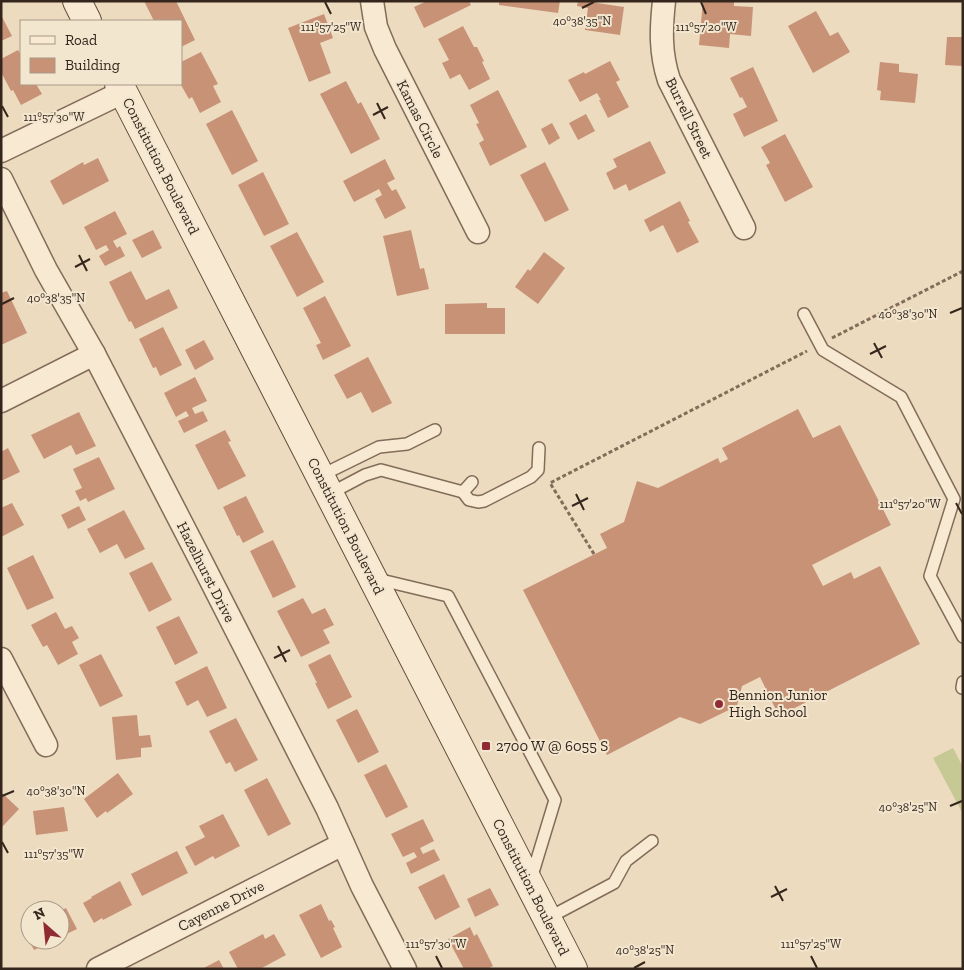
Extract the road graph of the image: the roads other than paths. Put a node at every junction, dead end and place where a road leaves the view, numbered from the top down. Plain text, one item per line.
1 (77, 1) edge
2 (372, 1) edge
3 (664, 1) edge
4 (86, 20) edge
5 (121, 88) edge
6 (1, 151) edge
7 (1, 179) edge
8 (744, 228) dead end
9 (478, 232) dead end
10 (804, 314) dead end
11 (94, 354) junction
12 (1, 401) edge
13 (436, 430) dead end
14 (539, 448) dead end
15 (472, 482) dead end
16 (325, 485) junction
17 (463, 492) junction
18 (373, 578) junction
19 (963, 637) edge
20 (1, 659) edge
21 (46, 745) dead end
22 (652, 841) dead end
23 (343, 844) junction
24 (529, 883) junction
25 (548, 918) junction
26 (98, 969) edge
27 (405, 969) edge
28 (573, 969) edge

1 - 4 main road
2 - 9 street, Kamas Circle
3 - 8 street, Burrell Street
5 - 6 street
5 - 16 main road, Constitution Boulevard
7 - 11 street, Hazelhurst Drive
10 - 19 lane
11 - 12 street
11 - 23 street, Hazelhurst Drive
13 - 16 lane
14 - 17 lane
15 - 17 lane
16 - 17 lane
16 - 18 main road, Constitution Boulevard
18 - 24 main road, Constitution Boulevard
18 - 24 lane
20 - 21 street
22 - 25 lane
23 - 26 street, Cayenne Drive
23 - 27 street, Hazelhurst Drive
24 - 25 main road, Constitution Boulevard
25 - 28 main road, Constitution Boulevard

